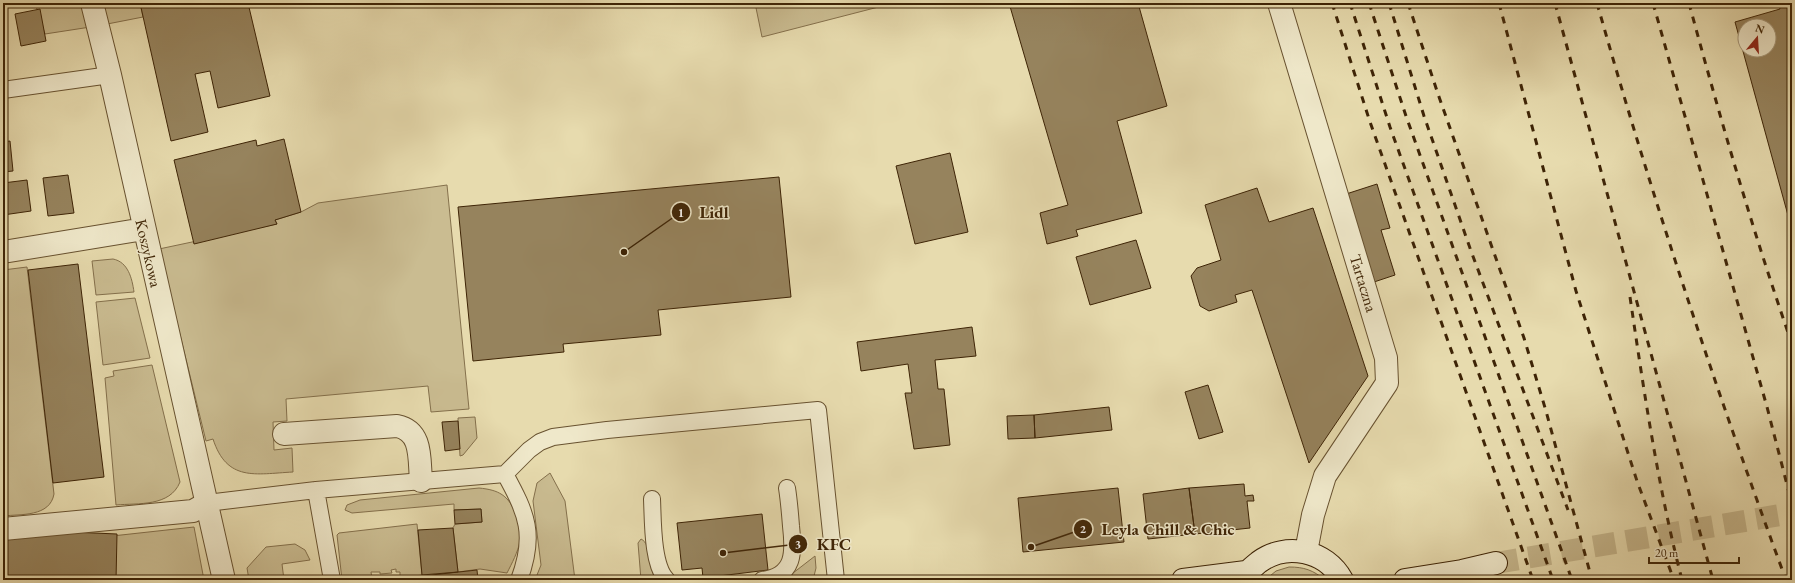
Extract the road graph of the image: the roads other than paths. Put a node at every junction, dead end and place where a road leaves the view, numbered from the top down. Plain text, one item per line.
1 (92, 3) edge
2 (1279, 3) edge
3 (110, 75) junction
4 (3, 90) edge
5 (144, 229) junction
6 (3, 252) edge
7 (284, 434) dead end
8 (505, 474) junction
9 (421, 481) junction
10 (787, 488) dead end
11 (316, 490) junction
12 (652, 500) dead end
13 (207, 503) junction
14 (3, 529) edge
15 (1306, 552) junction
16 (1496, 564) tunnel mouth
17 (1245, 576) edge
18 (224, 580) edge
19 (332, 580) edge
20 (519, 580) edge
21 (667, 580) edge
22 (762, 580) edge
23 (836, 580) edge
24 (1184, 580) edge
25 (1342, 580) edge
26 (1405, 580) edge

1 - 3 street, Koszykowa
2 - 15 street, Tartaczna
3 - 4 lane
3 - 5 street, Koszykowa
5 - 6 street
5 - 13 street, Koszykowa
7 - 9 street
8 - 9 lane
8 - 20 lane
8 - 23 lane
9 - 11 lane
10 - 22 lane
11 - 13 lane
11 - 19 lane
12 - 21 lane
13 - 14 street
13 - 18 street, Koszykowa
15 - 17 street
15 - 25 street
16 - 26 street
17 - 24 street

